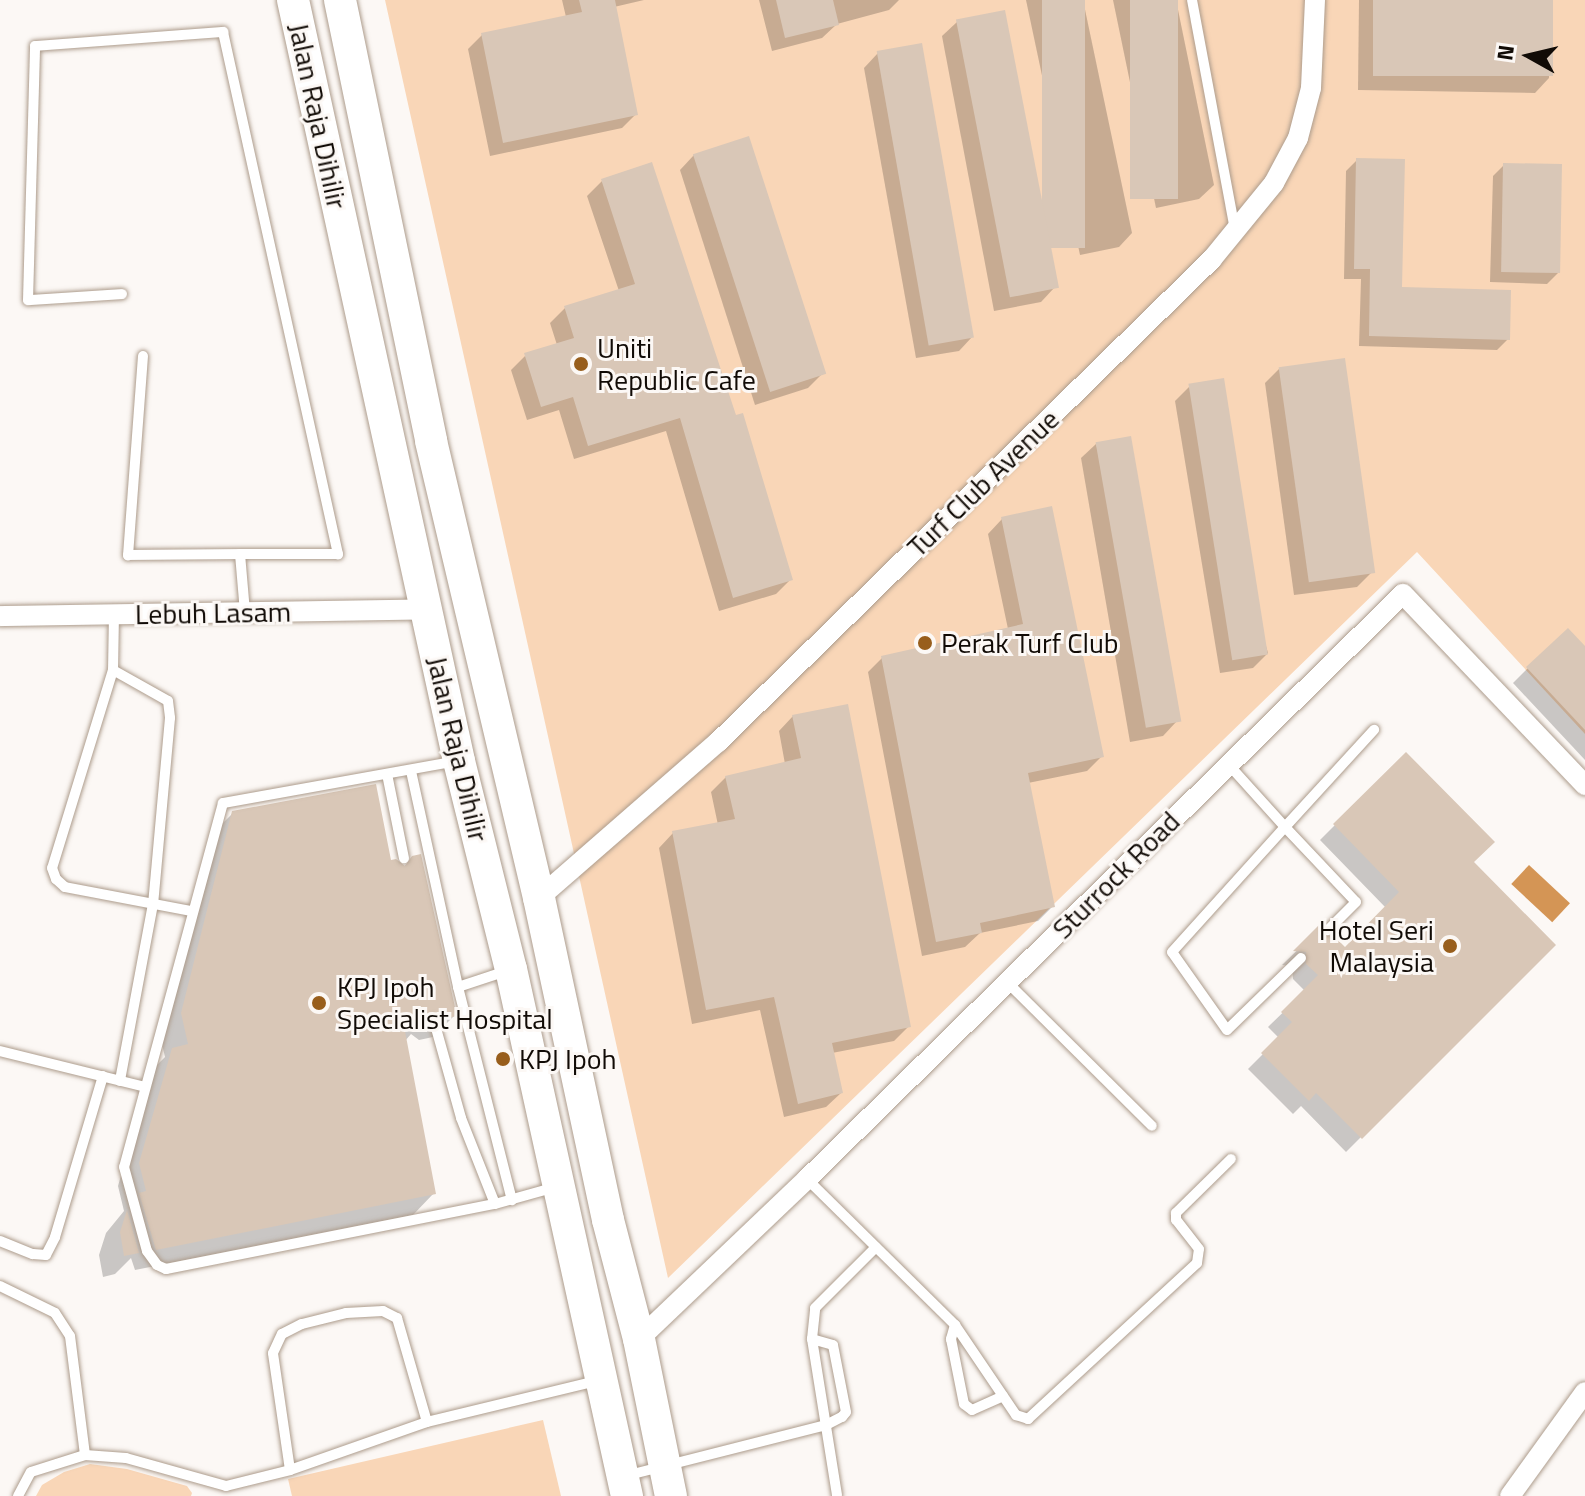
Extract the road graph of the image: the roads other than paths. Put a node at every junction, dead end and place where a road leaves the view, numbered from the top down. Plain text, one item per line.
1 (293, 0) edge
2 (319, 0) edge
3 (340, 0) edge
4 (1192, 0) edge
5 (1315, 0) edge
6 (316, 108) junction
7 (1235, 231) junction
8 (122, 294) dead end
9 (143, 356) dead end
10 (240, 554) junction
11 (426, 609) junction
12 (245, 612) junction
13 (114, 614) junction
14 (0, 616) edge
15 (113, 670) junction
16 (1374, 730) dead end
17 (459, 761) junction
18 (1229, 765) junction
19 (411, 771) junction
20 (387, 774) junction
21 (1585, 785) edge
22 (1285, 827) junction
23 (404, 858) dead end
24 (539, 898) junction
25 (153, 904) junction
26 (191, 911) junction
27 (1328, 930) dead end
28 (1301, 958) dead end
29 (511, 969) junction
30 (557, 982) junction
31 (1007, 982) junction
32 (458, 987) junction
33 (434, 1021) dead end
34 (0, 1051) edge
35 (103, 1076) junction
36 (120, 1081) junction
37 (145, 1087) junction
38 (1152, 1126) dead end
39 (1231, 1159) dead end
40 (807, 1179) junction
41 (558, 1187) junction
42 (512, 1200) junction
43 (495, 1204) junction
44 (0, 1241) edge
45 (876, 1247) junction
46 (0, 1286) edge
47 (955, 1325) junction
48 (639, 1339) junction
49 (812, 1339) junction
50 (602, 1380) junction
51 (1585, 1392) edge
52 (1003, 1396) junction
53 (427, 1422) junction
54 (826, 1425) junction
55 (85, 1455) junction
56 (290, 1470) junction
57 (668, 1481) edge
58 (226, 1486) junction
59 (625, 1486) edge
60 (837, 1495) edge
61 (18, 1496) edge
62 (216, 1496) edge
63 (1510, 1496) edge

1 - 6 main road, Jalan Raja Dihilir
2 - 6 main road
3 - 24 main road, Jalan Raja Dihilir
4 - 7 lane
5 - 7 street, Turf Club Avenue
6 - 11 main road, Jalan Raja Dihilir
7 - 24 street, Turf Club Avenue
8 - 10 lane
9 - 10 lane
10 - 12 lane
11 - 12 street, Lebuh Lasam
11 - 17 main road, Jalan Raja Dihilir
12 - 13 street, Lebuh Lasam
13 - 14 street, Lebuh Lasam
13 - 15 lane
15 - 25 lane
15 - 25 lane
16 - 22 lane
17 - 19 lane
17 - 29 main road, Jalan Raja Dihilir
18 - 21 street, Sturrock Road
18 - 22 lane
18 - 31 street, Sturrock Road
19 - 20 lane
19 - 32 lane
20 - 23 lane
20 - 26 lane
22 - 27 lane
22 - 28 lane
24 - 30 main road, Jalan Raja Dihilir
25 - 26 lane
25 - 36 lane
26 - 37 lane
29 - 32 lane
29 - 41 main road, Jalan Raja Dihilir
30 - 41 main road
30 - 48 main road, Jalan Raja Dihilir
31 - 38 lane
31 - 40 street, Sturrock Road
32 - 42 lane
33 - 43 lane
34 - 35 lane
35 - 36 lane
35 - 44 lane
36 - 37 lane
37 - 43 lane
39 - 52 lane
40 - 45 lane
40 - 48 street, Sturrock Road
41 - 42 lane
41 - 50 main road, Jalan Raja Dihilir
42 - 43 lane
45 - 47 lane
45 - 49 lane
46 - 55 lane
47 - 52 lane
47 - 52 lane
48 - 57 main road, Jalan Raja Dihilir
49 - 54 lane
49 - 54 lane
50 - 53 lane
50 - 59 main road, Jalan Raja Dihilir
51 - 63 street
53 - 56 lane
53 - 56 lane
54 - 57 lane
54 - 60 lane
55 - 58 lane
55 - 61 lane
56 - 58 lane
57 - 59 lane
58 - 62 lane

